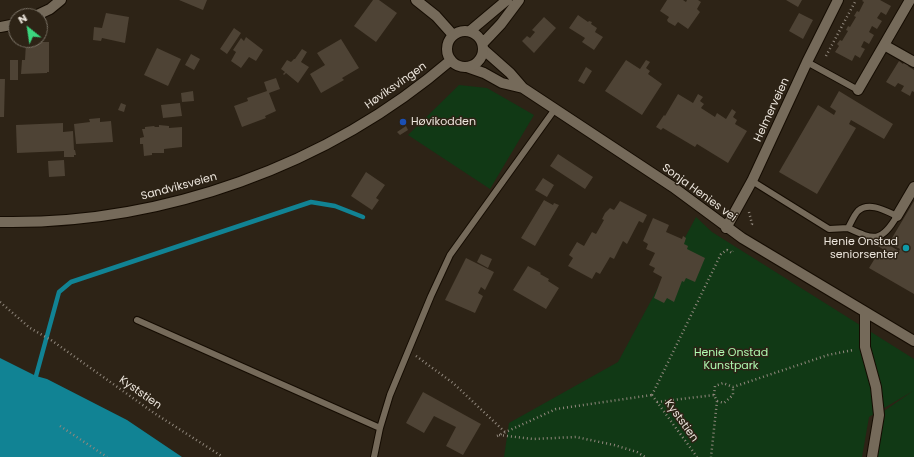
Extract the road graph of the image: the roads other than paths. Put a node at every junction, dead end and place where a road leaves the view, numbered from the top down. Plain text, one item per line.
1 (61, 0) edge
2 (416, 0) edge
3 (507, 0) edge
4 (519, 0) edge
5 (838, 0) edge
6 (909, 1) edge
7 (48, 10) edge
8 (470, 31) junction
9 (453, 35) junction
10 (884, 45) junction
11 (483, 47) junction
12 (451, 60) junction
13 (807, 62) junction
14 (914, 62) edge
15 (467, 67) junction
16 (523, 88) junction
17 (858, 90) joint
18 (555, 109) junction
19 (353, 130) joint
20 (752, 181) junction
21 (914, 188) edge
22 (897, 216) junction
23 (0, 222) edge
24 (726, 228) junction
25 (848, 228) junction
26 (865, 312) junction
27 (137, 320) dead end
28 (914, 342) edge
29 (380, 428) junction
30 (374, 457) edge
31 (872, 457) edge

1 - 7 street
2 - 9 street
3 - 8 street
4 - 11 street
5 - 13 street, Helmerveien
6 - 10 street
8 - 9 street
8 - 11 street
9 - 12 street
10 - 14 street
10 - 17 street
11 - 15 street
11 - 16 street, Sonja Henies vei
12 - 15 street
12 - 19 street, Høviksvingen
13 - 17 lane
13 - 20 street, Helmerveien
15 - 16 street, Sonja Henies vei
16 - 18 street, Sonja Henies vei
18 - 24 street, Sonja Henies vei
18 - 29 lane
19 - 23 street, Sandviksveien
20 - 24 street, Helmerveien
20 - 25 lane
21 - 22 street
22 - 25 lane
22 - 25 lane
24 - 26 street, Sonja Henies vei
26 - 28 street, Sonja Henies vei
26 - 31 street
27 - 29 lane
29 - 30 lane

